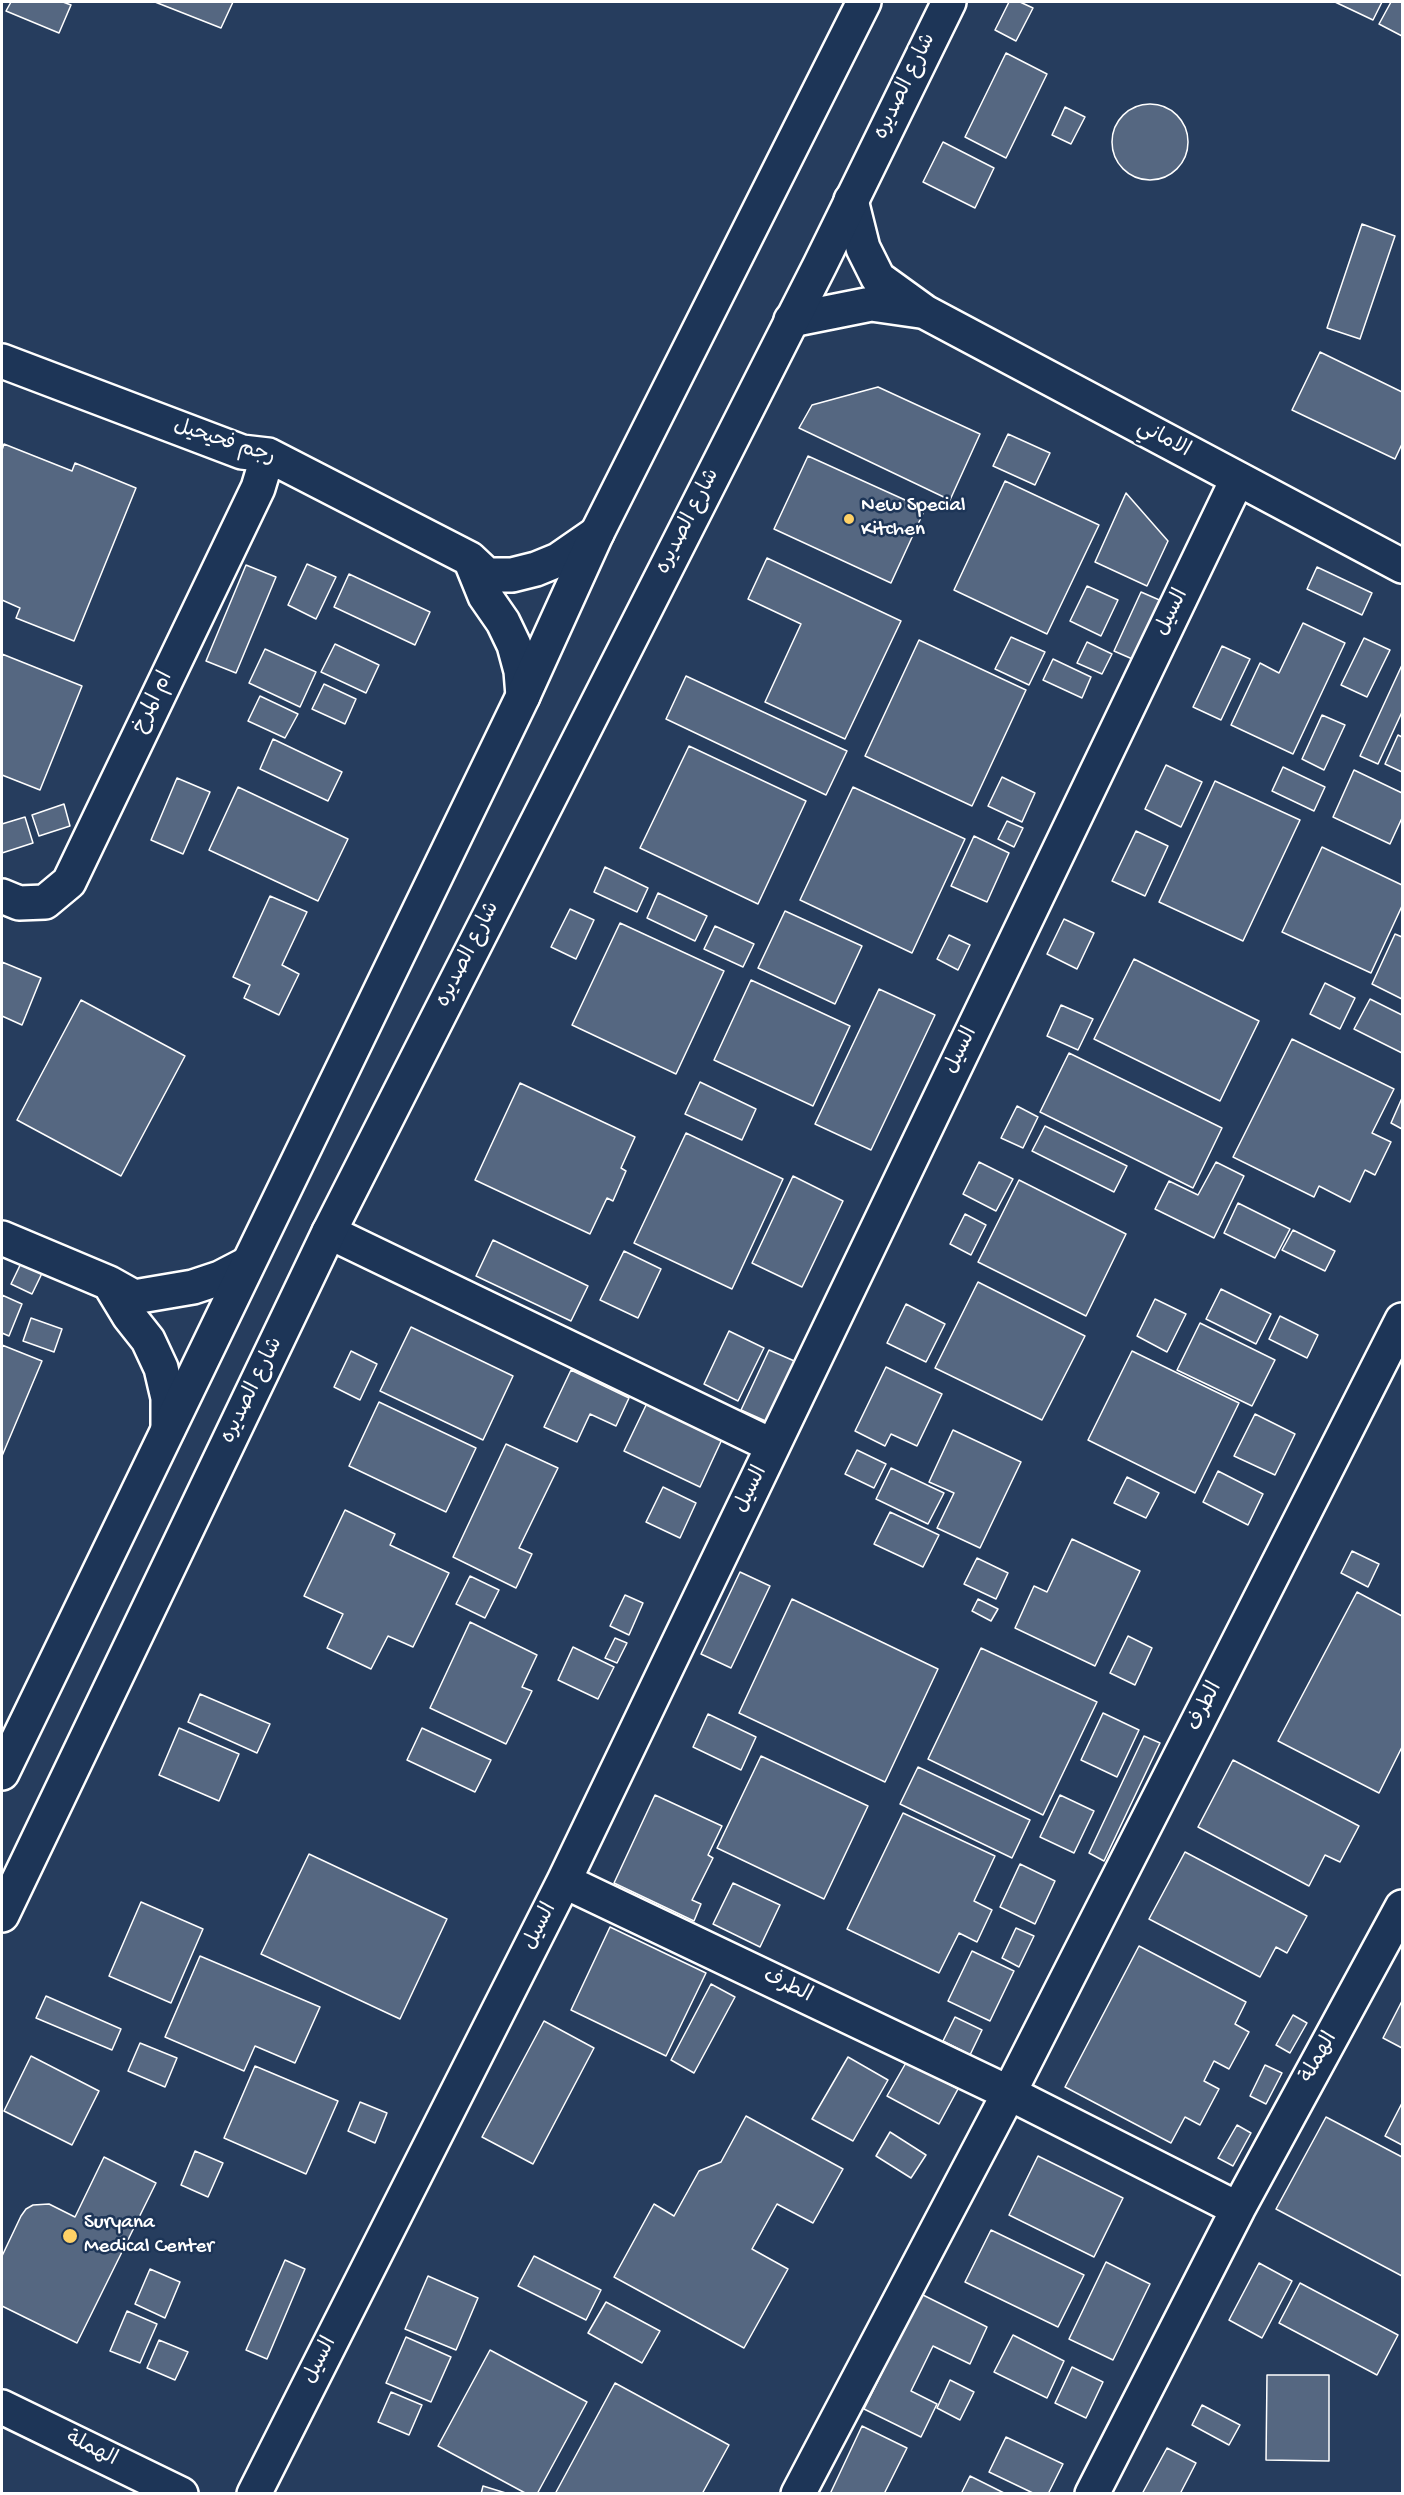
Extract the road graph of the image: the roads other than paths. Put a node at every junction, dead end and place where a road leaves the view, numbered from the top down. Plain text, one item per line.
1 (864, 2) edge
2 (949, 2) edge
3 (850, 200) junction
4 (925, 312) junction
5 (791, 320) junction
6 (2, 361) edge
7 (268, 455) junction
8 (1237, 480) junction
9 (597, 533) junction
10 (470, 559) junction
11 (1402, 566) edge
12 (523, 696) junction
13 (2, 897) edge
14 (329, 1232) junction
15 (2, 1238) edge
16 (247, 1264) junction
17 (109, 1283) junction
18 (1402, 1320) edge
19 (168, 1429) junction
20 (773, 1446) junction
21 (2, 1773) edge
22 (564, 1881) junction
23 (1402, 1906) edge
24 (2, 1915) edge
25 (1009, 2093) junction
26 (1238, 2209) junction
27 (2, 2407) edge
28 (181, 2493) edge
29 (254, 2493) edge
30 (798, 2493) edge
31 (1092, 2493) edge

1 - 9 street
2 - 3 street, شارع الصديره
3 - 4 street, الاماني
3 - 5 street, شارع الصديره
4 - 5 street, الاماني
4 - 8 street, الاماني
5 - 14 street, شارع الصديره
6 - 7 street, رجم فحيحيل
7 - 10 street, رجم فحيحيل
7 - 13 street, ام المرخ
8 - 11 street, الاماني
8 - 20 street, السيل
9 - 10 street, رجم فحيحيل
9 - 12 street
10 - 12 street
12 - 16 street
14 - 20 street
14 - 24 street, شارع الصديره
15 - 17 street
16 - 17 street
16 - 19 street
17 - 19 street
18 - 25 street, الطرف
19 - 21 street
20 - 22 street, السيل
22 - 25 street, الطرف
22 - 29 street, السيل
23 - 26 street, الهملة
25 - 26 street
25 - 30 street, الطرف
26 - 31 street, الهملة
27 - 28 street, الهملة

